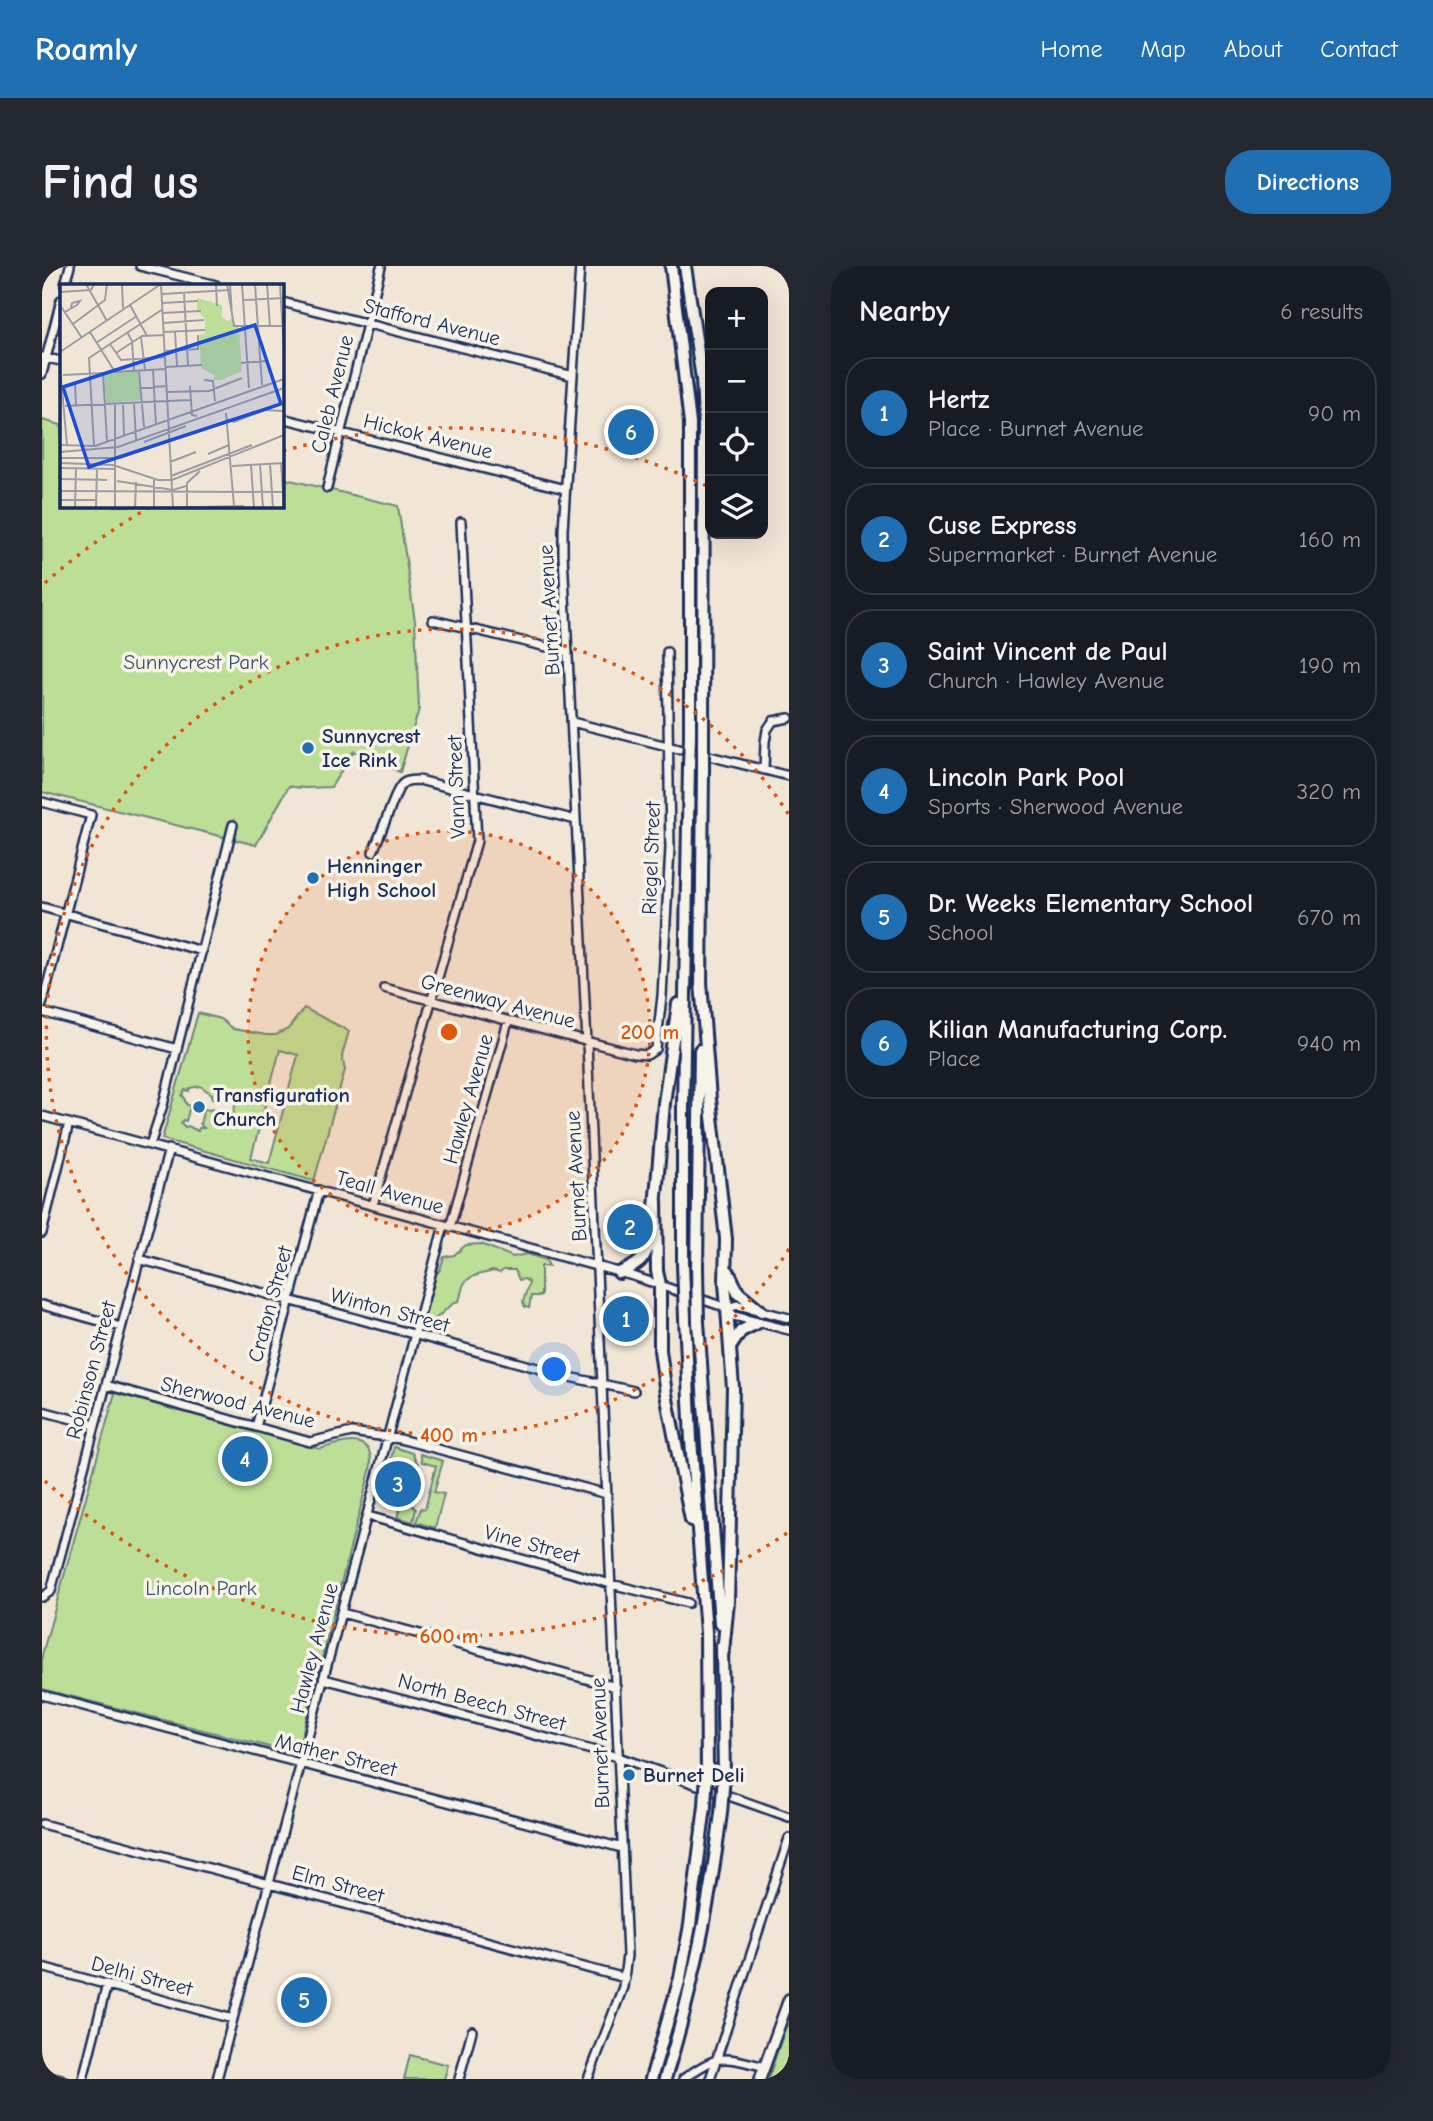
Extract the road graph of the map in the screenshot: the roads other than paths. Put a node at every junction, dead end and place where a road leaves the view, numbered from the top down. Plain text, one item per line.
1 (70, 266) edge
2 (140, 266) edge
3 (580, 266) edge
4 (685, 266) edge
5 (381, 267) edge
6 (671, 270) edge
7 (65, 284) edge
8 (212, 284) edge
9 (60, 303) edge
10 (284, 303) edge
11 (367, 324) junction
12 (44, 357) edge
13 (42, 374) edge
14 (573, 376) junction
15 (284, 418) edge
16 (342, 432) junction
17 (327, 488) dead end
18 (565, 489) junction
19 (461, 522) dead end
20 (433, 620) dead end
21 (467, 628) junction
22 (568, 652) junction
23 (667, 652) dead end
24 (789, 718) edge
25 (572, 722) junction
26 (669, 746) junction
27 (679, 749) dead end
28 (709, 756) dead end
29 (764, 770) junction
30 (789, 776) edge
31 (473, 794) junction
32 (42, 802) edge
33 (576, 820) junction
34 (233, 825) dead end
35 (373, 852) dead end
36 (42, 907) edge
37 (67, 914) junction
38 (202, 951) junction
39 (685, 959) junction
40 (701, 982) junction
41 (384, 988) dead end
42 (432, 1001) junction
43 (42, 1004) edge
44 (42, 1013) edge
45 (508, 1022) junction
46 (587, 1043) junction
47 (177, 1049) junction
48 (643, 1055) joint
49 (42, 1116) edge
50 (69, 1124) junction
51 (150, 1145) junction
52 (169, 1149) junction
53 (319, 1191) junction
54 (656, 1200) junction
55 (373, 1205) junction
56 (447, 1226) junction
57 (42, 1233) edge
58 (139, 1259) junction
59 (597, 1267) junction
60 (727, 1267) junction
61 (619, 1273) junction
62 (660, 1284) junction
63 (289, 1300) junction
64 (42, 1305) edge
65 (727, 1308) junction
66 (761, 1311) junction
67 (789, 1318) edge
68 (757, 1323) junction
69 (121, 1326) junction
70 (789, 1330) edge
71 (415, 1334) junction
72 (731, 1346) junction
73 (106, 1385) junction
74 (602, 1385) junction
75 (634, 1391) dead end
76 (42, 1411) edge
77 (95, 1425) junction
78 (256, 1427) junction
79 (389, 1437) junction
80 (607, 1494) junction
81 (368, 1516) junction
82 (699, 1560) junction
83 (611, 1584) junction
84 (43, 1597) edge
85 (688, 1604) dead end
86 (342, 1613) junction
87 (723, 1652) junction
88 (324, 1679) junction
89 (615, 1687) junction
90 (42, 1695) edge
91 (618, 1757) junction
92 (302, 1764) junction
93 (789, 1817) edge
94 (42, 1824) edge
95 (789, 1838) edge
96 (622, 1848) junction
97 (268, 1884) junction
98 (42, 1967) edge
99 (625, 1978) junction
100 (107, 1984) junction
101 (789, 2001) edge
102 (233, 2019) junction
103 (472, 2031) dead end
104 (717, 2058) junction
105 (765, 2067) junction
106 (42, 2074) edge
107 (61, 2079) edge
108 (83, 2079) edge
109 (217, 2079) edge
110 (459, 2079) edge
111 (588, 2079) edge
112 (650, 2079) edge
113 (665, 2079) edge
114 (683, 2079) edge
115 (710, 2079) edge
116 (760, 2079) edge

1 - 7 street
2 - 8 street
3 - 14 street, Burnet Avenue
4 - 40 highway, bridge
5 - 11 street, Caleb Avenue
6 - 39 highway, bridge
9 - 12 street
10 - 11 street, Stafford Avenue
11 - 14 street, Stafford Avenue
11 - 16 street, Caleb Avenue
12 - 13 street
14 - 18 street, Burnet Avenue
15 - 16 street, Hickok Avenue
16 - 17 street, Caleb Avenue
16 - 18 street, Hickok Avenue
18 - 22 street, Burnet Avenue
19 - 21 street, Vann Street
20 - 21 street
21 - 22 street
21 - 31 street, Vann Street
22 - 25 street, Burnet Avenue
23 - 26 street, Riegel Street
24 - 29 street
25 - 26 street
25 - 33 street, Burnet Avenue
26 - 27 street
26 - 48 street, Riegel Street
28 - 29 street
29 - 30 street
31 - 33 street
31 - 35 street
31 - 42 street, Vann Street
32 - 37 street
33 - 46 street, Burnet Avenue
34 - 38 street
36 - 37 street
37 - 38 street
37 - 43 street
38 - 47 street
39 - 54 highway
39 - 82 highway, bridge
40 - 60 highway
40 - 87 highway, bridge
41 - 42 street, Greenway Avenue
42 - 45 street, Greenway Avenue
42 - 55 street, Vann Street
44 - 47 street
45 - 46 street, Greenway Avenue
45 - 56 street, Hawley Avenue
46 - 48 street, Greenway Avenue
46 - 59 street, Burnet Avenue
47 - 51 street
49 - 50 street, Teall Avenue
50 - 51 street, Teall Avenue
50 - 57 street
51 - 52 street, Teall Avenue
52 - 53 street, Teall Avenue
52 - 58 street, Robinson Street
53 - 55 street, Teall Avenue
53 - 63 street, Craton Street
54 - 61 highway
54 - 62 highway
55 - 56 street, Teall Avenue
56 - 59 street, Teall Avenue
56 - 71 street, Hawley Avenue
58 - 63 street, Winton Street
58 - 69 street, Robinson Street
59 - 61 street, Teall Avenue
59 - 74 street, Burnet Avenue
60 - 65 highway
60 - 66 highway
61 - 62 street, Teall Avenue
62 - 65 street, Teall Avenue
62 - 82 highway
63 - 71 street, Winton Street
63 - 78 street, Craton Street
64 - 69 street
65 - 66 street, Teall Avenue
65 - 68 street, Teall Avenue
65 - 72 highway
66 - 67 street, Teall Avenue
68 - 70 street, Teall Avenue
68 - 72 highway
69 - 73 street, Robinson Street
71 - 74 street, Winton Street
71 - 79 street, Hawley Avenue
72 - 87 highway
73 - 77 street, Robinson Street
73 - 78 street, Sherwood Avenue
74 - 75 street, Winton Street
74 - 80 street, Burnet Avenue
76 - 77 street
77 - 84 street, Robinson Street
78 - 79 street, Sherwood Avenue
79 - 80 street, Sherwood Avenue
79 - 81 street, Hawley Avenue
80 - 83 street, Burnet Avenue
81 - 83 street, Vine Street
81 - 86 street, Hawley Avenue
82 - 112 highway, bridge
83 - 85 street, Vine Street
83 - 89 street, Burnet Avenue
86 - 88 street, Hawley Avenue
86 - 89 street
87 - 113 highway, bridge
88 - 91 street, North Beech Street
88 - 92 street, Hawley Avenue
89 - 91 street, Burnet Avenue
90 - 92 street, Mather Street
91 - 93 street, North Beech Street
91 - 96 street, Burnet Avenue
92 - 96 street, Mather Street
92 - 97 street, Hawley Avenue
94 - 97 street, Elm Street
95 - 104 street
96 - 99 street, Burnet Avenue
97 - 99 street, Elm Street
97 - 102 street, Hawley Avenue
98 - 100 street, Delhi Street
99 - 111 street, Burnet Avenue
100 - 102 street, Delhi Street
100 - 108 street
101 - 105 main road
102 - 109 street, Hawley Avenue
103 - 110 street
104 - 105 street
104 - 114 street
104 - 115 street
105 - 116 main road
106 - 107 street

